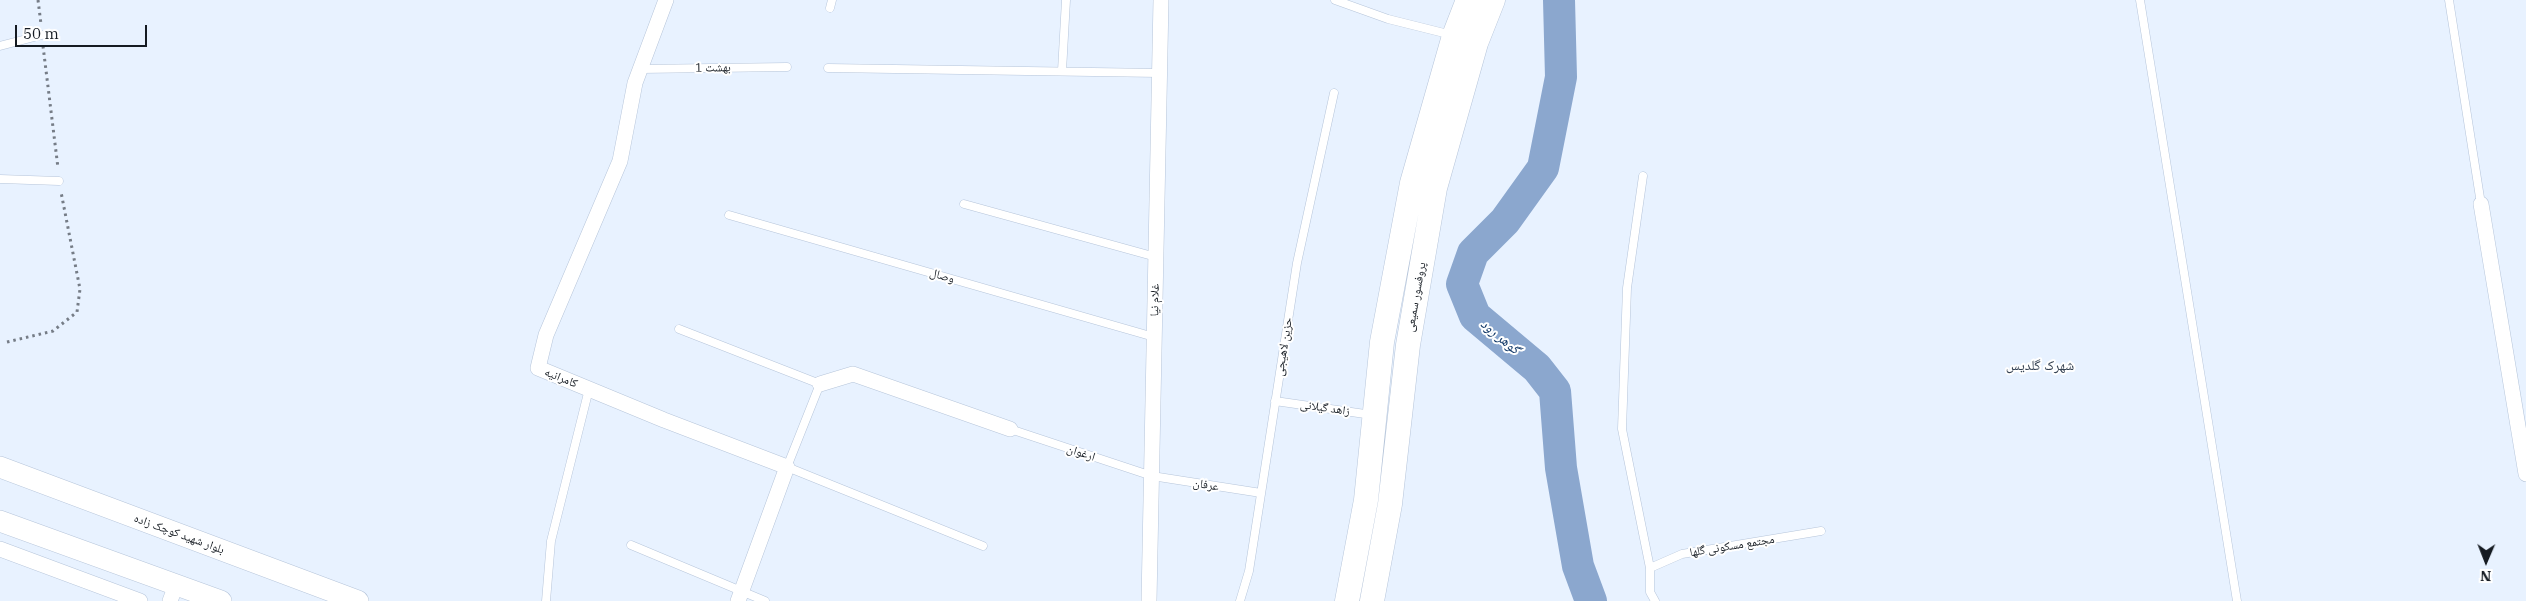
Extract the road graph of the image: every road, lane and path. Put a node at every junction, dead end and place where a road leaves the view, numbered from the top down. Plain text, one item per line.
1 (666, 0) edge
2 (1066, 0) edge
3 (1160, 0) edge
4 (1335, 0) edge
5 (1468, 0) edge
6 (1493, 0) edge
7 (2140, 0) edge
8 (2449, 0) edge
9 (42, 35) dead end
10 (1454, 36) junction
11 (0, 46) edge
12 (787, 67) dead end
13 (828, 68) dead end
14 (640, 69) junction
15 (1062, 71) junction
16 (1159, 73) junction
17 (1334, 94) dead end
18 (1643, 176) dead end
19 (0, 179) edge
20 (59, 181) dead end
21 (964, 204) dead end
22 (2481, 204) joint
23 (729, 215) dead end
24 (1156, 257) junction
25 (679, 329) dead end
26 (1154, 337) junction
27 (820, 384) junction
28 (589, 389) junction
29 (1275, 401) junction
30 (1374, 415) junction
31 (1010, 429) joint
32 (0, 467) edge
33 (787, 467) junction
34 (2526, 474) edge
35 (1152, 476) junction
36 (1261, 493) junction
37 (0, 521) edge
38 (1821, 532) dead end
39 (631, 545) dead end
40 (983, 546) dead end
41 (0, 549) edge
42 (1650, 568) junction
43 (173, 593) edge
44 (740, 596) edge
45 (140, 601) edge
46 (221, 601) edge
47 (358, 601) edge
48 (546, 601) edge
49 (765, 601) edge
50 (1150, 601) edge
51 (1240, 601) edge
52 (1347, 601) edge
53 (1372, 601) edge
54 (1655, 601) edge
55 (2236, 601) edge

1 - 14 street, کامرانیه
2 - 15 lane
3 - 16 street, غلام نیا
4 - 10 lane
5 - 10 main road, پروفسور سمیعی
6 - 53 main road, پروفسور سمیعی
7 - 55 lane
8 - 22 lane
9 - 11 lane
10 - 30 main road, پروفسور سمیعی
12 - 14 lane, بهشت 1
13 - 15 lane
14 - 28 street, کامرانیه
15 - 16 lane
16 - 24 street, غلام نیا
17 - 29 lane, حزین لاهیجی
18 - 42 lane
19 - 20 lane
21 - 24 lane
22 - 34 street
23 - 26 lane, وصال
24 - 26 street, غلام نیا
25 - 27 lane
26 - 35 street, غلام نیا
27 - 31 street
27 - 33 lane
28 - 33 street, کامرانیه
28 - 48 lane
29 - 30 lane, زاهد گیلانی
29 - 36 lane, حزین لاهیجی
30 - 52 main road, پروفسور سمیعی
31 - 35 lane, ارغوان
32 - 47 main road, بلوار شهید کوچک زاده
33 - 40 lane
33 - 44 street
35 - 36 lane, عرفان
35 - 50 street, غلام نیا
36 - 51 lane, حزین لاهیجی
37 - 43 main road
38 - 42 lane, مجتمع مسکونی گلها
39 - 44 lane
41 - 45 street
42 - 54 lane
43 - 46 main road
44 - 49 lane

